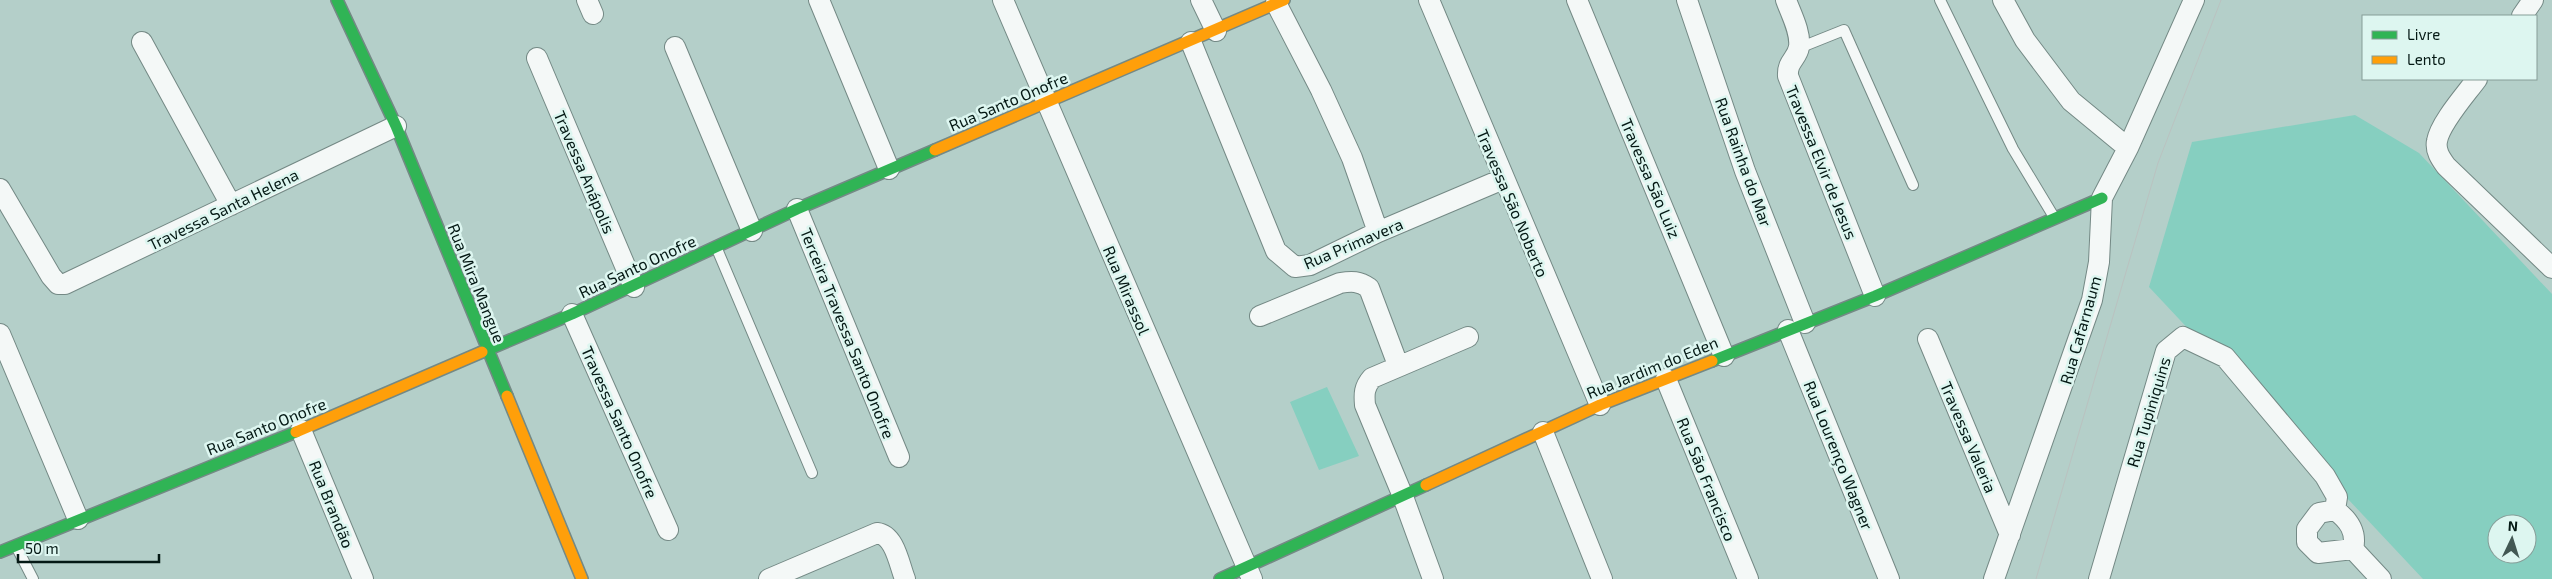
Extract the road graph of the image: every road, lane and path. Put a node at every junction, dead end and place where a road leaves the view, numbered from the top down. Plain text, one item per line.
1 (338, 0) edge
2 (819, 0) edge
3 (1003, 0) edge
4 (1201, 0) edge
5 (1429, 0) edge
6 (1577, 0) edge
7 (1687, 0) edge
8 (1786, 0) edge
9 (1940, 0) edge
10 (2003, 0) edge
11 (2194, 0) edge
12 (2533, 0) edge
13 (1280, 2) edge
14 (2523, 15) edge
15 (1216, 31) junction
16 (142, 42) dead end
17 (1191, 42) junction
18 (675, 47) dead end
19 (1799, 48) junction
20 (537, 58) dead end
21 (2476, 80) edge
22 (1046, 103) junction
23 (396, 126) junction
24 (2128, 148) junction
25 (889, 170) junction
26 (1503, 179) junction
27 (1912, 185) dead end
28 (0, 189) edge
29 (2102, 198) junction
30 (231, 205) junction
31 (797, 209) junction
32 (2054, 217) junction
33 (752, 230) junction
34 (1378, 232) junction
35 (716, 248) junction
36 (2552, 268) edge
37 (634, 287) junction
38 (1875, 296) junction
39 (572, 314) junction
40 (1260, 316) dead end
41 (1797, 327) junction
42 (0, 334) edge
43 (1468, 337) dead end
44 (1928, 339) dead end
45 (486, 349) junction
46 (1724, 356) junction
47 (1398, 365) junction
48 (1666, 379) junction
49 (1600, 405) junction
50 (301, 430) junction
51 (1543, 432) junction
52 (899, 457) dead end
53 (812, 473) dead end
54 (1402, 494) junction
55 (2335, 510) junction
56 (78, 519) junction
57 (668, 530) dead end
58 (2010, 535) junction
59 (16, 546) junction
60 (2353, 549) junction
61 (0, 552) edge
62 (1249, 573) edge
63 (33, 579) edge
64 (363, 579) edge
65 (582, 579) edge
66 (770, 579) edge
67 (905, 579) edge
68 (1220, 579) edge
69 (1433, 579) edge
70 (1602, 579) edge
71 (1748, 579) edge
72 (1889, 579) edge
73 (1994, 579) edge
74 (2099, 579) edge
75 (2381, 579) edge

1 - 23 street, Rua Mira Mangue
2 - 25 street
3 - 22 street, Rua Mirassol
4 - 15 street
5 - 26 street, Travessa São Noberto
6 - 46 street, Travessa São Luiz
7 - 41 street, Rua Rainha do Mar
8 - 19 street
9 - 32 lane
10 - 24 street
11 - 24 street, Rua Cafarnaum
12 - 14 street
13 - 15 street, Rua Santo Onofre
13 - 34 street
15 - 17 street, Rua Santo Onofre
16 - 30 street
17 - 22 street, Rua Santo Onofre
17 - 34 street, Rua Primavera
18 - 33 street
19 - 27 lane
19 - 38 street, Travessa Elvir de Jesus
20 - 37 street, Travessa Anápolis
21 - 36 street
22 - 25 street, Rua Santo Onofre
22 - 62 street, Rua Mirassol
23 - 30 street, Travessa Santa Helena
23 - 45 street, Rua Mira Mangue
24 - 29 street, Rua Cafarnaum
25 - 31 street, Rua Santo Onofre
26 - 34 street, Rua Primavera
26 - 49 street, Travessa São Noberto
28 - 30 street, Travessa Santa Helena
29 - 32 street, Rua Jardim do Eden
29 - 58 street, Rua Cafarnaum
31 - 33 street, Rua Santo Onofre
31 - 52 street, Terceira Travessa Santo Onofre
32 - 38 street, Rua Jardim do Eden
33 - 35 street, Rua Santo Onofre
35 - 37 street, Rua Santo Onofre
35 - 53 lane
37 - 39 street, Rua Santo Onofre
38 - 41 street, Rua Jardim do Eden
39 - 45 street, Rua Santo Onofre
39 - 57 street, Travessa Santo Onofre
40 - 47 street
41 - 46 street, Rua Jardim do Eden
41 - 72 street, Rua Lourenço Wagner
42 - 56 street
43 - 47 street
44 - 58 street, Travessa Valeria
45 - 50 street, Rua Santo Onofre
45 - 65 street, Rua Mira Mangue
46 - 48 street, Rua Jardim do Eden
47 - 54 street
48 - 49 street, Rua Jardim do Eden
48 - 71 street, Rua São Francisco
49 - 51 street, Rua Jardim do Eden
50 - 56 street, Rua Santo Onofre
50 - 64 street, Rua Brandão
51 - 54 street, Rua Jardim do Eden
51 - 70 street
54 - 62 street, Rua Jardim do Eden
54 - 69 street
55 - 60 street
55 - 60 street
55 - 74 street, Rua Tupiniquins
56 - 59 street, Rua Santo Onofre
58 - 73 street, Rua Cafarnaum
59 - 61 street, Rua Santo Onofre
59 - 63 lane
60 - 75 street
62 - 68 street, Rua Jardim do Eden
66 - 67 street

